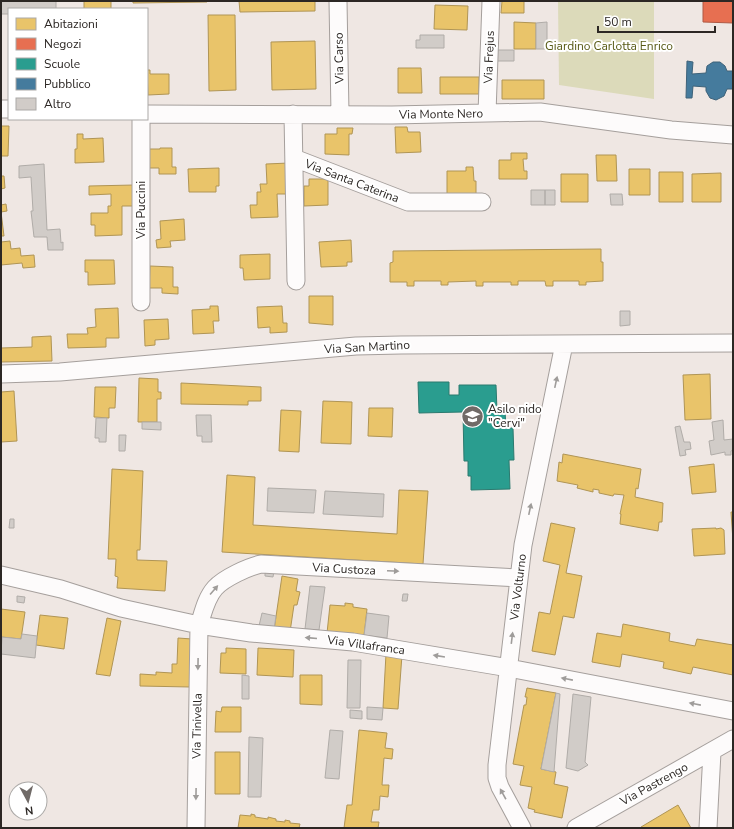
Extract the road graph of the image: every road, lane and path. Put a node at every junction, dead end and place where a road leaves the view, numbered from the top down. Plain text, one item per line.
1 (338, 1) edge
2 (491, 1) edge
3 (487, 113) junction
4 (148, 114) edge
5 (293, 114) junction
6 (340, 114) junction
7 (141, 120) edge
8 (733, 135) edge
9 (294, 158) junction
10 (482, 202) dead end
11 (296, 281) dead end
12 (141, 302) dead end
13 (733, 343) edge
14 (564, 344) junction
15 (1, 374) edge
16 (1, 575) edge
17 (519, 578) junction
18 (199, 625) junction
19 (508, 668) junction
20 (733, 712) edge
21 (733, 739) edge
22 (712, 752) junction
23 (196, 828) edge
24 (522, 828) edge
25 (576, 828) edge
26 (708, 828) edge

1 - 6 street, Via Carso
2 - 3 street, Via Frejus
3 - 6 street, Via Monte Nero
3 - 8 street, Via Monte Nero
4 - 5 street, Via Monte Nero
5 - 6 street, Via Monte Nero
5 - 9 street
7 - 12 street, Via Puccini
9 - 10 street, Via Santa Caterina
9 - 11 street
13 - 14 street, Via San Martino
14 - 15 street, Via San Martino
17 -> 14 street, Via Volturno
16 - 18 street, Via Villafranca
18 -> 17 street, Via Custoza
19 -> 17 street, Via Volturno
19 -> 18 street, Via Villafranca
18 -> 23 street, Via Tinivella
20 -> 19 street, Via Villafranca
24 -> 19 street, Via Volturno
21 - 22 street, Via Pastrengo
22 - 25 street, Via Pastrengo
22 - 26 street

